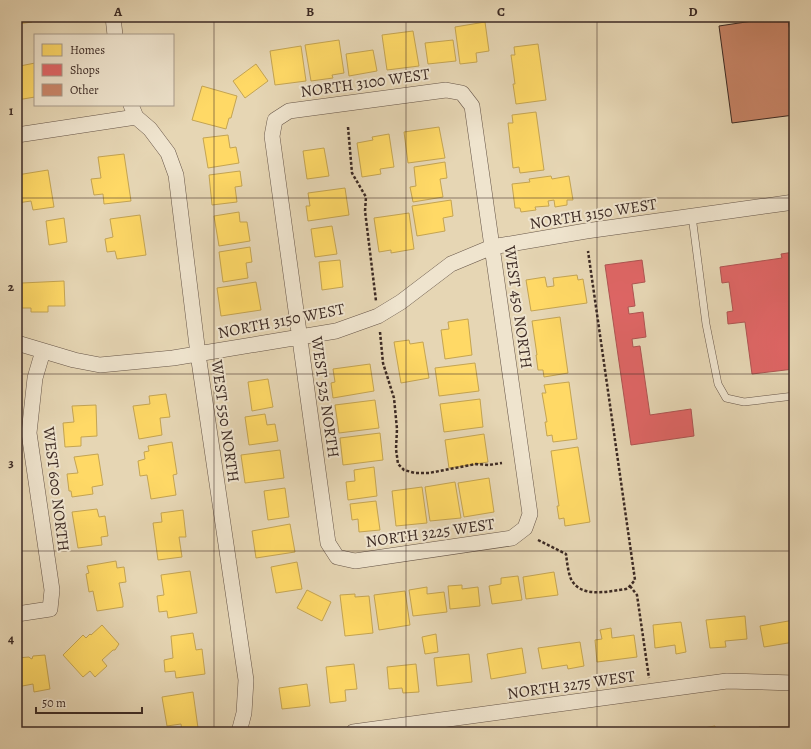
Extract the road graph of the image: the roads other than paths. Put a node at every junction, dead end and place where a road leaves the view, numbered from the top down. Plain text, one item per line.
1 (113, 17) edge
2 (115, 34) edge
3 (462, 94) joint
4 (133, 111) edge
5 (275, 120) joint
6 (17, 135) edge
7 (794, 202) edge
8 (692, 216) junction
9 (492, 247) junction
10 (299, 337) junction
11 (17, 343) edge
12 (43, 351) junction
13 (198, 354) junction
14 (794, 396) edge
15 (525, 528) joint
16 (337, 557) joint
17 (17, 614) edge
18 (794, 683) edge
19 (410, 728) edge
20 (239, 732) edge
21 (353, 732) edge

1 - 2 street
3 - 5 street, NORTH 3100 WEST
3 - 9 street, WEST 450 NORTH
4 - 6 street
4 - 13 street, WEST 550 NORTH
5 - 10 street, WEST 525 NORTH
7 - 8 street, NORTH 3150 WEST
8 - 9 street, NORTH 3150 WEST
8 - 14 lane
9 - 10 street, NORTH 3150 WEST
9 - 15 street, WEST 450 NORTH
10 - 13 street, NORTH 3150 WEST
10 - 16 street, WEST 525 NORTH
11 - 12 street, NORTH 3150 WEST
12 - 13 street, NORTH 3150 WEST
12 - 17 street, WEST 600 NORTH
13 - 20 street, WEST 550 NORTH
15 - 16 street, NORTH 3225 WEST
18 - 19 street, NORTH 3275 WEST
19 - 21 street, NORTH 3275 WEST

